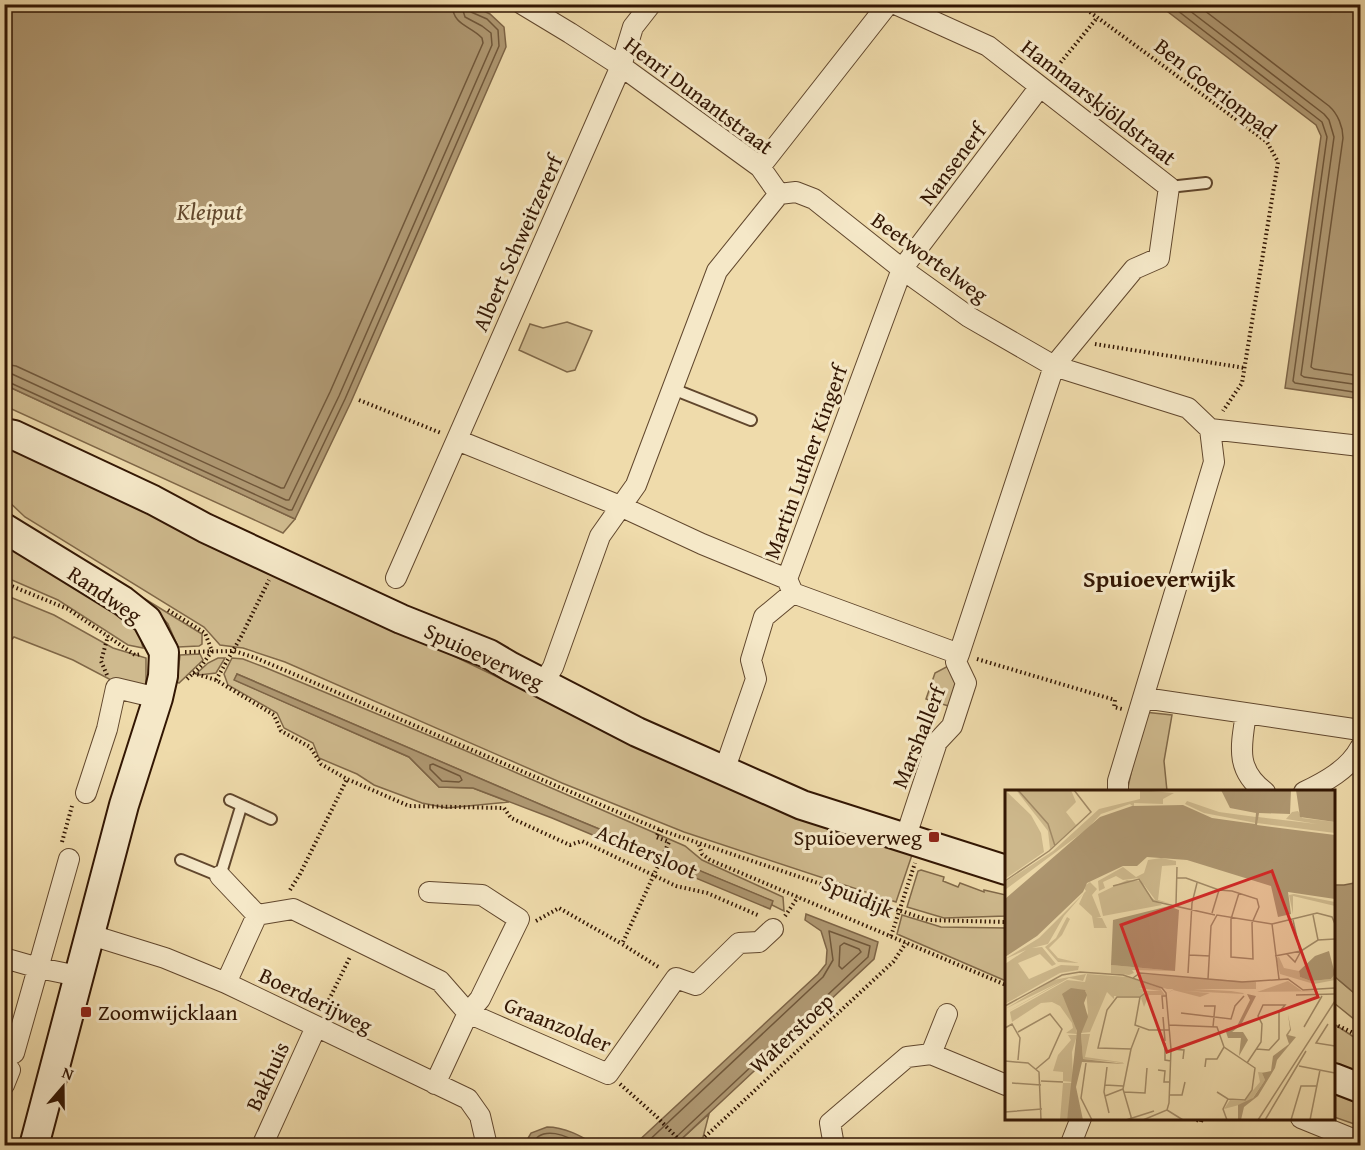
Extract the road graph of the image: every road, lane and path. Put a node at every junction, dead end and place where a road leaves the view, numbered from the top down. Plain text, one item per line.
1 (522, 4) edge
2 (651, 4) edge
3 (888, 4) edge
4 (895, 4) edge
5 (1080, 4) edge
6 (1097, 18) junction
7 (621, 66) junction
8 (1039, 88) junction
9 (760, 167) junction
10 (1206, 183) dead end
11 (1169, 186) junction
12 (779, 194) junction
13 (902, 269) junction
14 (1076, 341) junction
15 (1054, 366) junction
16 (1245, 368) junction
17 (673, 389) junction
18 (359, 400) dead end
19 (751, 420) dead end
20 (1210, 429) junction
21 (4, 433) edge
22 (457, 440) junction
23 (1360, 446) edge
24 (620, 506) junction
25 (4, 528) edge
26 (396, 578) dead end
27 (4, 583) edge
28 (790, 586) junction
29 (261, 596) dead end
30 (108, 636) junction
31 (234, 651) junction
32 (164, 652) junction
33 (959, 654) junction
34 (193, 673) dead end
35 (216, 680) junction
36 (543, 683) junction
37 (116, 688) junction
38 (158, 698) junction
39 (1142, 706) junction
40 (1246, 714) junction
41 (1360, 729) edge
42 (1360, 748) edge
43 (724, 771) junction
44 (346, 779) junction
45 (1119, 790) edge
46 (1263, 790) edge
47 (1308, 790) edge
48 (86, 793) joint
49 (230, 800) dead end
50 (241, 807) junction
51 (271, 819) dead end
52 (660, 830) junction
53 (905, 839) junction
54 (698, 844) junction
55 (69, 859) joint
56 (181, 860) dead end
57 (1005, 870) edge
58 (653, 874) junction
59 (220, 876) junction
60 (911, 876) dead end
61 (429, 892) dead end
62 (900, 910) junction
63 (266, 913) junction
64 (519, 919) junction
65 (1005, 922) edge
66 (769, 924) joint
67 (91, 935) junction
68 (891, 936) junction
69 (358, 940) junction
70 (906, 942) junction
71 (622, 944) junction
72 (4, 958) edge
73 (39, 968) junction
74 (78, 976) junction
75 (676, 978) junction
76 (226, 983) junction
77 (1005, 985) edge
78 (468, 1013) junction
79 (947, 1014) dead end
80 (1335, 1024) edge
81 (316, 1027) junction
82 (1360, 1036) edge
83 (931, 1054) junction
84 (10, 1069) edge
85 (608, 1074) junction
86 (1335, 1078) edge
87 (435, 1084) junction
88 (1005, 1085) edge
89 (1360, 1088) edge
90 (1081, 1120) edge
91 (1304, 1120) edge
92 (1360, 1142) edge
93 (39, 1144) edge
94 (685, 1145) edge
95 (262, 1146) edge
96 (487, 1146) edge
97 (695, 1146) edge
98 (834, 1146) edge
99 (1070, 1146) edge

1 - 7 street, Henri Dunantstraat
2 - 7 street, Albert Schweitzererf
3 - 9 street
4 - 8 street, Hammarskjöldstraat
5 - 6 path, Ben Goerionpad
6 - 8 path
6 - 16 path, Ben Goerionpad
7 - 9 street, Henri Dunantstraat
7 - 22 street, Albert Schweitzererf
8 - 11 street, Hammarskjöldstraat
8 - 13 street, Nansenerf
9 - 12 street, Henri Dunantstraat
10 - 11 lane
11 - 14 street, Hammarskjöldstraat
12 - 13 street, Beetwortelweg
12 - 17 street
13 - 15 street, Beetwortelweg
13 - 28 street, Martin Luther Kingerf
14 - 15 street, Hammarskjöldstraat
14 - 16 path
15 - 20 street, Beetwortelweg
15 - 33 street
16 - 20 path, Ben Goerionpad
17 - 19 lane
17 - 24 street
18 - 22 path
20 - 23 street
20 - 39 street
21 - 36 street, Spuioeverweg
22 - 24 street
22 - 26 street, Albert Schweitzererf
24 - 28 street
24 - 36 street
25 - 32 street, Randweg
27 - 30 path, Randweg
28 - 33 street, Martin Luther Kingerf
28 - 43 street
29 - 31 path
30 - 32 path, Randweg
30 - 37 path
31 - 32 path, Achtersloot
31 - 35 path
31 - 52 path, Achtersloot
32 - 38 street
33 - 39 path
33 - 53 street, Marshallerf
34 - 35 path, Achtersloot
35 - 44 path, Achtersloot
36 - 43 street, Spuioeverweg
37 - 38 street
37 - 48 street
38 - 67 street
39 - 40 street
39 - 45 street
40 - 41 street
40 - 46 street
42 - 47 street
43 - 53 street, Spuioeverweg
44 - 58 path, Achtersloot
44 - 63 path
48 - 55 path
49 - 50 lane
50 - 51 lane
50 - 59 lane
52 - 54 path, Achtersloot
52 - 58 path
53 - 57 street, Spuioeverweg
54 - 62 path, Achtersloot
54 - 68 path, Spuidijk
55 - 73 street
56 - 59 lane
58 - 66 path, Achtersloot
58 - 71 path
59 - 63 street
60 - 62 path
61 - 64 street
62 - 65 path, Achtersloot
62 - 68 path
63 - 69 street, Graanzolder
63 - 76 street
64 - 71 path
64 - 78 street, Graanzolder
66 - 75 street
67 - 74 street
67 - 76 street, Boerderijweg
68 - 70 path, Spuidijk
69 - 78 street, Graanzolder
69 - 81 path
70 - 77 path, Spuidijk
70 - 97 path, Waterstoep
71 - 75 path
72 - 73 street
73 - 74 street
73 - 84 street
74 - 93 street
75 - 85 street, Graanzolder
76 - 81 street, Boerderijweg
78 - 85 street, Graanzolder
78 - 87 street, Graanzolder
79 - 83 street
80 - 82 path
81 - 87 street, Boerderijweg
81 - 95 street, Bakhuis
83 - 88 street
83 - 98 street
85 - 94 path
86 - 89 street
87 - 96 street, Boerderijweg
90 - 99 street
91 - 92 street

